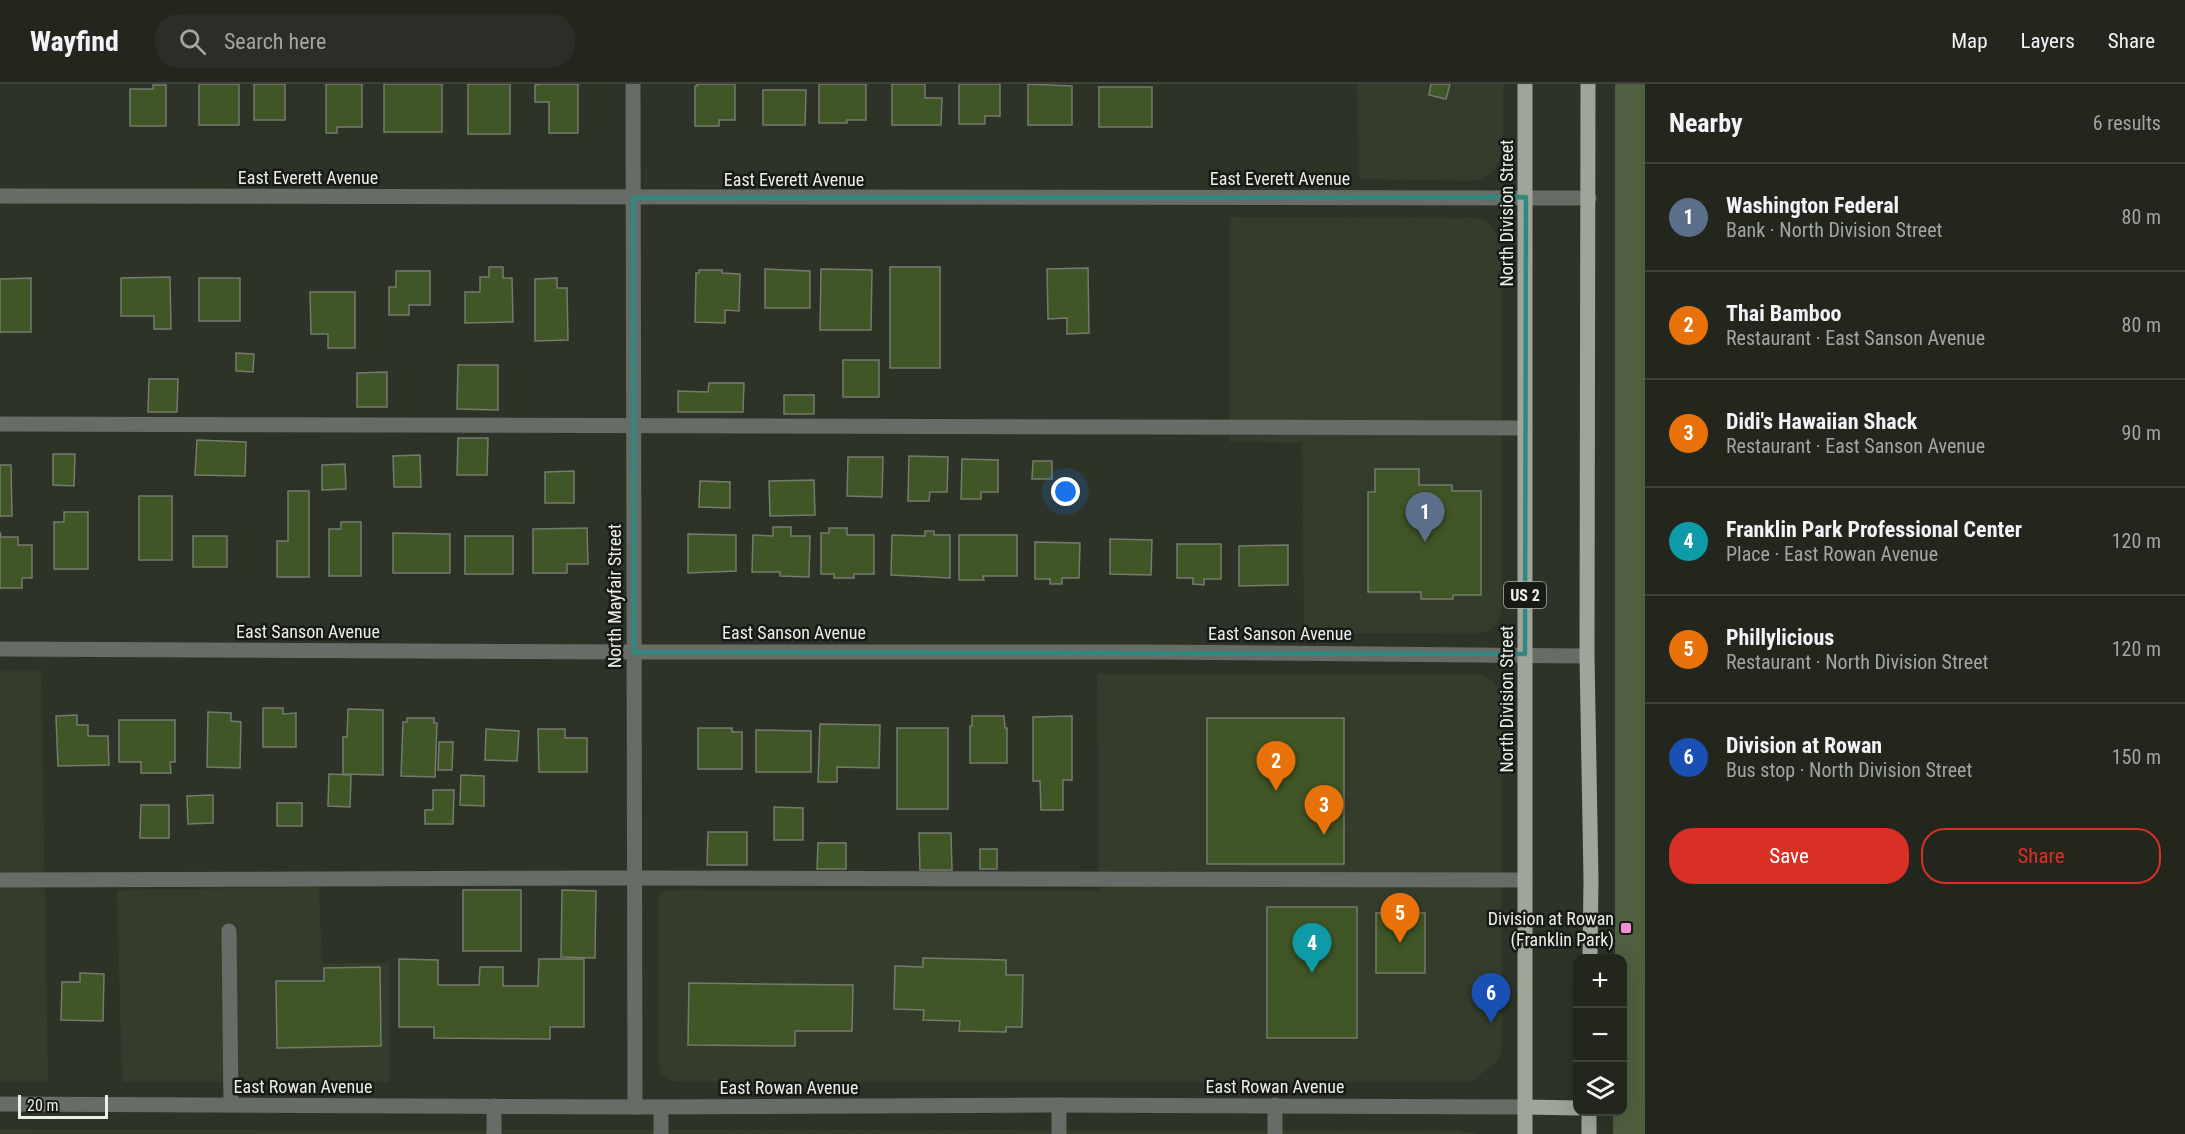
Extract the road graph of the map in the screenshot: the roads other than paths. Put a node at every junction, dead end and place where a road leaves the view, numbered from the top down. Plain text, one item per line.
1 (633, 84) edge
2 (1525, 84) edge
3 (1588, 84) edge
4 (0, 196) edge
5 (1526, 197) junction
6 (633, 198) junction
7 (1589, 198) junction
8 (0, 424) edge
9 (633, 425) junction
10 (1525, 428) junction
11 (0, 649) edge
12 (634, 652) junction
13 (1525, 654) junction
14 (1587, 656) junction
15 (634, 878) junction
16 (2, 880) dead end
17 (1525, 880) junction
18 (229, 931) dead end
19 (1590, 954) edge
20 (0, 1104) edge
21 (231, 1105) junction
22 (1059, 1105) junction
23 (1275, 1105) junction
24 (494, 1106) junction
25 (635, 1107) junction
26 (661, 1107) junction
27 (1525, 1107) junction
28 (1573, 1108) edge
29 (1589, 1116) edge
30 (494, 1134) edge
31 (661, 1134) edge
32 (1059, 1134) edge
33 (1275, 1134) edge
34 (1525, 1134) edge
35 (1589, 1134) edge

1 - 6 street, North Mayfair Street
2 - 5 main road, North Division Street / US 2
3 - 7 main road
4 - 6 street, East Everett Avenue
5 - 6 street, East Everett Avenue
5 - 7 street, East Everett Avenue
5 - 10 main road, North Division Street / US 2
6 - 9 street, North Mayfair Street
7 - 14 main road
8 - 9 street
9 - 10 street
9 - 12 street, North Mayfair Street
10 - 13 main road, North Division Street / US 2
11 - 12 street, East Sanson Avenue
12 - 13 street, East Sanson Avenue
12 - 15 street, North Mayfair Street
13 - 14 street, East Sanson Avenue
13 - 17 main road, North Division Street / US 2
14 - 19 main road
15 - 16 street
15 - 17 street
15 - 25 street, North Mayfair Street
17 - 27 main road, North Division Street / US 2
18 - 21 street
20 - 21 street, East Rowan Avenue
21 - 24 street, East Rowan Avenue
22 - 23 street, East Rowan Avenue
22 - 26 street, East Rowan Avenue
22 - 32 street
23 - 27 street, East Rowan Avenue
23 - 33 street
24 - 25 street, East Rowan Avenue
24 - 30 street
25 - 26 street, East Rowan Avenue
26 - 31 street
27 - 28 main road, East Rowan Avenue
27 - 34 main road, North Division Street / US 2
29 - 35 main road

